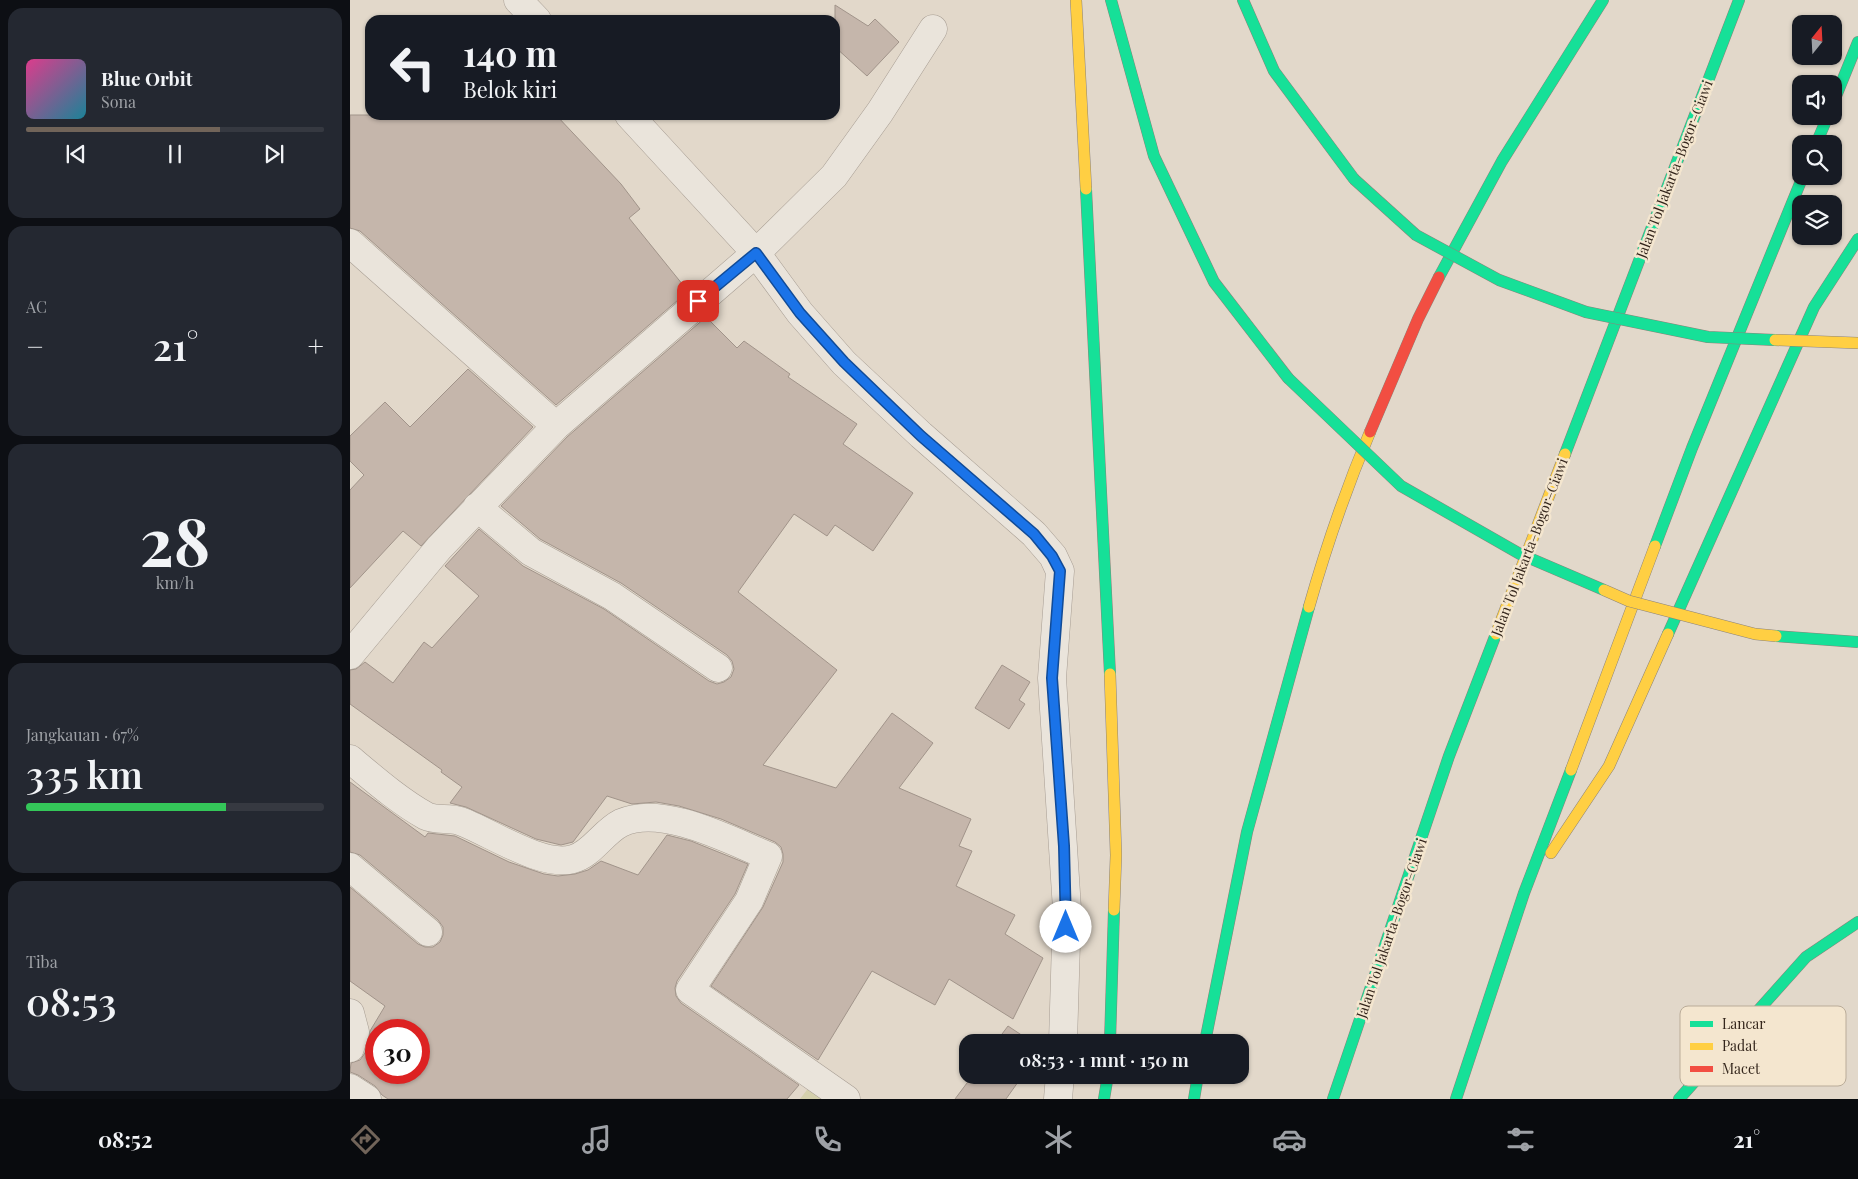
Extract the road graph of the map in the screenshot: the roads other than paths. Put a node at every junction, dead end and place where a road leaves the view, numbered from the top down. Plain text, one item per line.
1 (518, 0) edge
2 (1076, 0) edge
3 (1111, 0) edge
4 (1243, 0) edge
5 (1603, 0) edge
6 (1739, 0) edge
7 (532, 15) edge
8 (933, 29) dead end
9 (1858, 42) edge
10 (1842, 81) edge
11 (634, 120) edge
12 (1799, 185) edge
13 (1858, 239) edge
14 (350, 243) edge
15 (756, 253) junction
16 (1858, 343) edge
17 (556, 426) junction
18 (477, 507) junction
19 (1858, 642) edge
20 (350, 655) edge
21 (718, 668) dead end
22 (350, 760) edge
23 (350, 867) edge
24 (1524, 893) junction
25 (1858, 922) edge
26 (428, 932) dead end
27 (1762, 1006) edge
28 (350, 1014) edge
29 (1063, 1034) edge
30 (1110, 1034) edge
31 (1207, 1034) edge
32 (350, 1048) edge
33 (1059, 1084) edge
34 (1106, 1084) edge
35 (1196, 1084) edge
36 (1691, 1086) edge
37 (350, 1088) edge
38 (367, 1099) edge
39 (846, 1099) edge
40 (1058, 1099) edge
41 (1104, 1099) edge
42 (1194, 1099) edge
43 (1333, 1099) edge
44 (1456, 1099) edge
45 (1679, 1099) edge

1 - 7 street
2 - 30 highway
3 - 19 highway, bridge
4 - 16 highway, bridge
5 - 31 highway
6 - 43 highway, Jalan Tol Jakarta–Bogor–Ciawi
8 - 15 street
9 - 10 highway
11 - 15 street
12 - 24 highway
13 - 24 highway
14 - 17 street
15 - 17 street
15 - 29 street
17 - 18 street
18 - 20 street
18 - 21 street
22 - 39 street
23 - 26 street
24 - 44 highway
25 - 27 highway
28 - 32 street
33 - 40 street
34 - 41 highway
35 - 42 highway
36 - 45 highway
37 - 38 street

